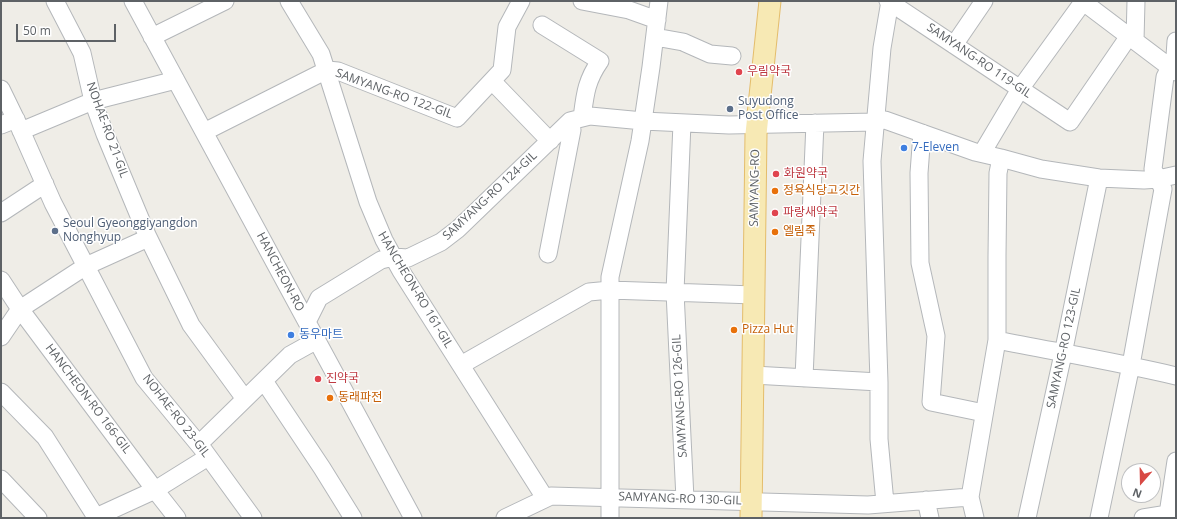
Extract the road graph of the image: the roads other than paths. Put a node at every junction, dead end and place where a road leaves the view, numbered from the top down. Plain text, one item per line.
1 (55, 1) edge
2 (133, 1) edge
3 (225, 1) edge
4 (289, 1) edge
5 (521, 1) edge
6 (582, 1) edge
7 (659, 1) edge
8 (770, 1) edge
9 (890, 1) edge
10 (984, 1) edge
11 (1136, 1) edge
12 (1082, 2) edge
13 (910, 7) edge
14 (657, 20) junction
15 (542, 25) dead end
16 (152, 36) junction
17 (655, 37) junction
18 (1132, 38) junction
19 (1176, 40) edge
20 (954, 45) junction
21 (732, 56) dead end
22 (327, 70) junction
23 (1173, 70) edge
24 (176, 80) junction
25 (492, 81) junction
26 (1, 89) edge
27 (1020, 89) junction
28 (93, 101) junction
29 (576, 120) junction
30 (643, 121) junction
31 (875, 122) junction
32 (682, 123) junction
33 (815, 123) junction
34 (757, 124) junction
35 (13, 125) edge
36 (204, 132) junction
37 (922, 133) junction
38 (550, 141) junction
39 (982, 154) junction
40 (1001, 158) junction
41 (1176, 175) edge
42 (1099, 178) junction
43 (1158, 179) junction
44 (1176, 179) edge
45 (45, 184) junction
46 (1, 213) edge
47 (148, 238) junction
48 (548, 254) dead end
49 (393, 257) junction
50 (86, 266) junction
51 (1, 280) edge
52 (610, 290) junction
53 (675, 292) junction
54 (754, 295) junction
55 (20, 308) junction
56 (307, 322) junction
57 (1, 337) edge
58 (317, 340) junction
59 (997, 340) junction
60 (1063, 354) junction
61 (461, 365) junction
62 (1131, 365) junction
63 (753, 375) junction
64 (1176, 376) edge
65 (804, 378) junction
66 (264, 381) junction
67 (879, 382) junction
68 (1, 392) edge
69 (245, 399) junction
70 (984, 413) junction
71 (204, 450) junction
72 (1176, 461) edge
73 (1, 479) edge
74 (155, 490) junction
75 (970, 496) junction
76 (610, 497) junction
77 (685, 499) junction
78 (926, 500) junction
79 (885, 503) junction
80 (538, 506) edge
81 (751, 510) edge
82 (869, 511) edge
83 (38, 518) edge
84 (95, 518) edge
85 (178, 518) edge
86 (253, 518) edge
87 (353, 518) edge
88 (414, 518) edge
89 (505, 518) edge
90 (610, 518) edge
91 (930, 518) edge
92 (975, 518) edge
93 (1027, 518) edge
94 (1098, 518) edge
95 (1143, 518) edge

1 - 28 street, NOHAE-RO 21-GIL
2 - 16 street, HANCHEON-RO
3 - 16 street
4 - 22 street, HANCHEON-RO 161-GIL
5 - 25 street, SAMYANG-RO 122-GIL
6 - 14 street
7 - 14 street
8 - 34 main road, SAMYANG-RO
9 - 13 street, SAMYANG-RO 119-GIL
9 - 31 street
10 - 20 street
11 - 18 street
12 - 18 street
12 - 27 street
13 - 20 street, SAMYANG-RO 119-GIL
14 - 17 street
15 - 29 street
16 - 24 street, HANCHEON-RO
17 - 21 street
17 - 30 street
18 - 23 street
18 - 27 street, SAMYANG-RO 119-GIL
19 - 23 street
20 - 27 street, SAMYANG-RO 119-GIL
22 - 25 street, SAMYANG-RO 122-GIL
22 - 36 street
22 - 49 street, HANCHEON-RO 161-GIL
23 - 43 street
24 - 28 street
24 - 36 street, HANCHEON-RO
25 - 38 street
26 - 35 street, NOHAE-RO 23-GIL
27 - 39 street
28 - 35 street
28 - 47 street, NOHAE-RO 21-GIL
29 - 30 street
29 - 38 street, SAMYANG-RO 124-GIL
29 - 48 street
30 - 32 street
30 - 52 street
31 - 33 street
31 - 37 street
31 - 67 street
32 - 34 street
32 - 53 street
33 - 34 street
33 - 65 street
34 - 54 main road, SAMYANG-RO
35 - 45 street, NOHAE-RO 23-GIL
36 - 56 street, HANCHEON-RO
37 - 39 street
37 - 70 street
38 - 49 street, SAMYANG-RO 124-GIL
39 - 40 street
40 - 42 street
40 - 59 street
41 - 43 street
42 - 43 street
42 - 60 street, SAMYANG-RO 123-GIL
43 - 44 street
43 - 62 street
45 - 46 street
45 - 50 street, NOHAE-RO 23-GIL
47 - 50 street
47 - 69 street, NOHAE-RO 21-GIL
49 - 56 street, SAMYANG-RO 124-GIL
49 - 61 street, HANCHEON-RO 161-GIL
50 - 55 street
50 - 71 street, NOHAE-RO 23-GIL
51 - 55 street, HANCHEON-RO 166-GIL
52 - 53 street
52 - 61 street
52 - 76 street
53 - 54 street
53 - 77 street, SAMYANG-RO 126-GIL
54 - 63 main road, SAMYANG-RO
55 - 57 street
55 - 74 street, HANCHEON-RO 166-GIL
56 - 58 street, HANCHEON-RO
58 - 66 street
58 - 88 street, HANCHEON-RO
59 - 60 street
59 - 70 street
60 - 62 street
60 - 93 street, SAMYANG-RO 123-GIL
61 - 80 street, HANCHEON-RO 161-GIL
62 - 64 street
62 - 94 street
63 - 65 street
63 - 81 main road, SAMYANG-RO
65 - 67 street
66 - 69 street
66 - 87 street
67 - 79 street
68 - 84 street
69 - 71 street
70 - 75 street
71 - 74 street
71 - 86 street, NOHAE-RO 23-GIL
72 - 95 street
73 - 83 street
74 - 84 street
74 - 85 street, HANCHEON-RO 166-GIL
75 - 78 street, SAMYANG-RO 130-GIL
75 - 92 street
76 - 77 street, SAMYANG-RO 130-GIL
76 - 80 street, SAMYANG-RO 130-GIL
76 - 90 street, SAMYANG-RO 130-GIL
77 - 81 street, SAMYANG-RO 130-GIL
78 - 79 street, SAMYANG-RO 130-GIL
78 - 91 street
79 - 82 street, SAMYANG-RO 130-GIL
80 - 89 street, SAMYANG-RO 130-GIL
81 - 82 street, SAMYANG-RO 130-GIL

